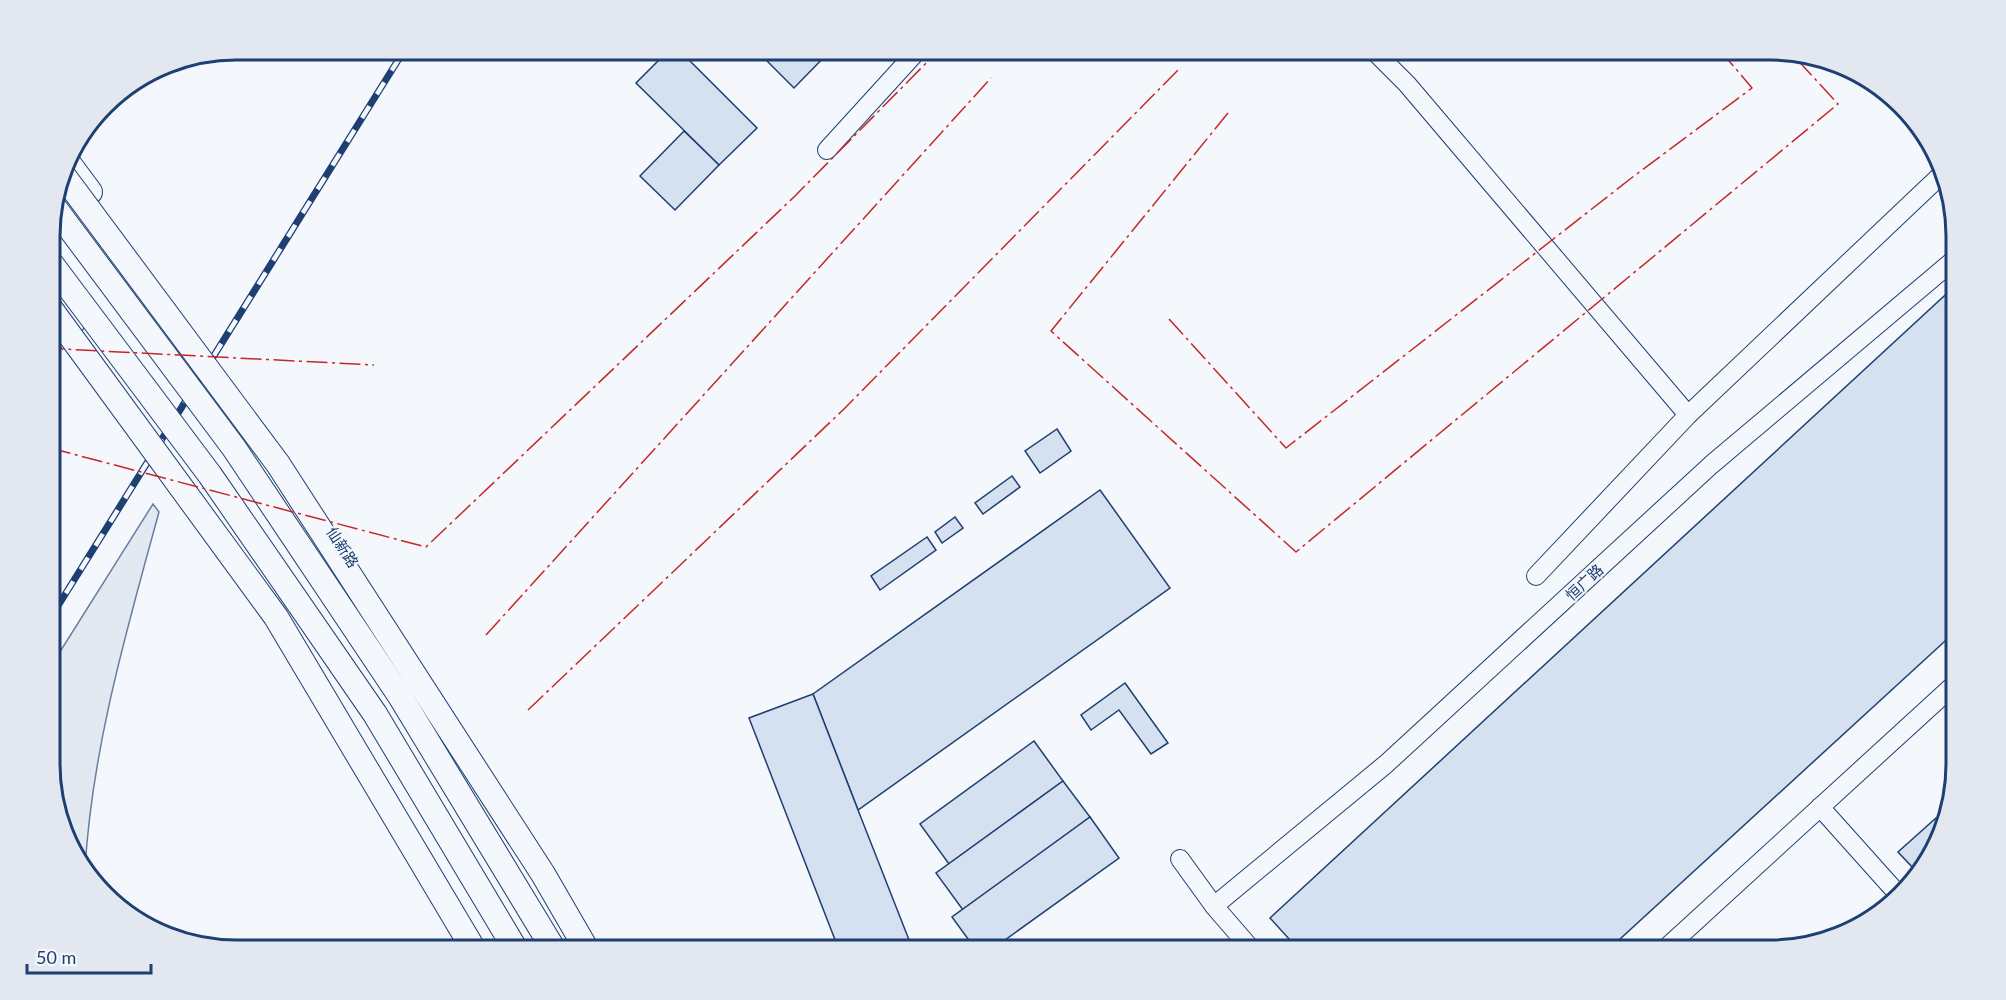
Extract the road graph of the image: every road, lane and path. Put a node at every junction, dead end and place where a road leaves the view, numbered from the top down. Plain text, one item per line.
1 (910, 60) edge
2 (1382, 60) edge
3 (827, 150) dead end
4 (71, 175) edge
5 (71, 176) edge
6 (1936, 179) edge
7 (61, 217) edge
8 (1946, 267) edge
9 (60, 275) edge
10 (60, 304) edge
11 (60, 322) edge
12 (1688, 415) junction
13 (1536, 576) dead end
14 (1946, 692) edge
15 (1820, 807) junction
16 (1180, 859) dead end
17 (1893, 889) edge
18 (1214, 906) junction
19 (468, 940) edge
20 (478, 940) edge
21 (510, 940) edge
22 (548, 940) edge
23 (581, 940) edge
24 (587, 940) edge
25 (1243, 940) edge
26 (1675, 940) edge

1 - 3 street
2 - 12 street
4 - 24 main road, 仙新路
5 - 23 main road, 仙新路, bridge
6 - 12 street
7 - 22 main road, bridge
8 - 18 street, 恒广路
9 - 21 main road, bridge
10 - 20 main road
11 - 19 main road, bridge
12 - 13 street
14 - 15 street
15 - 17 street
15 - 26 street
16 - 18 street
18 - 25 street

